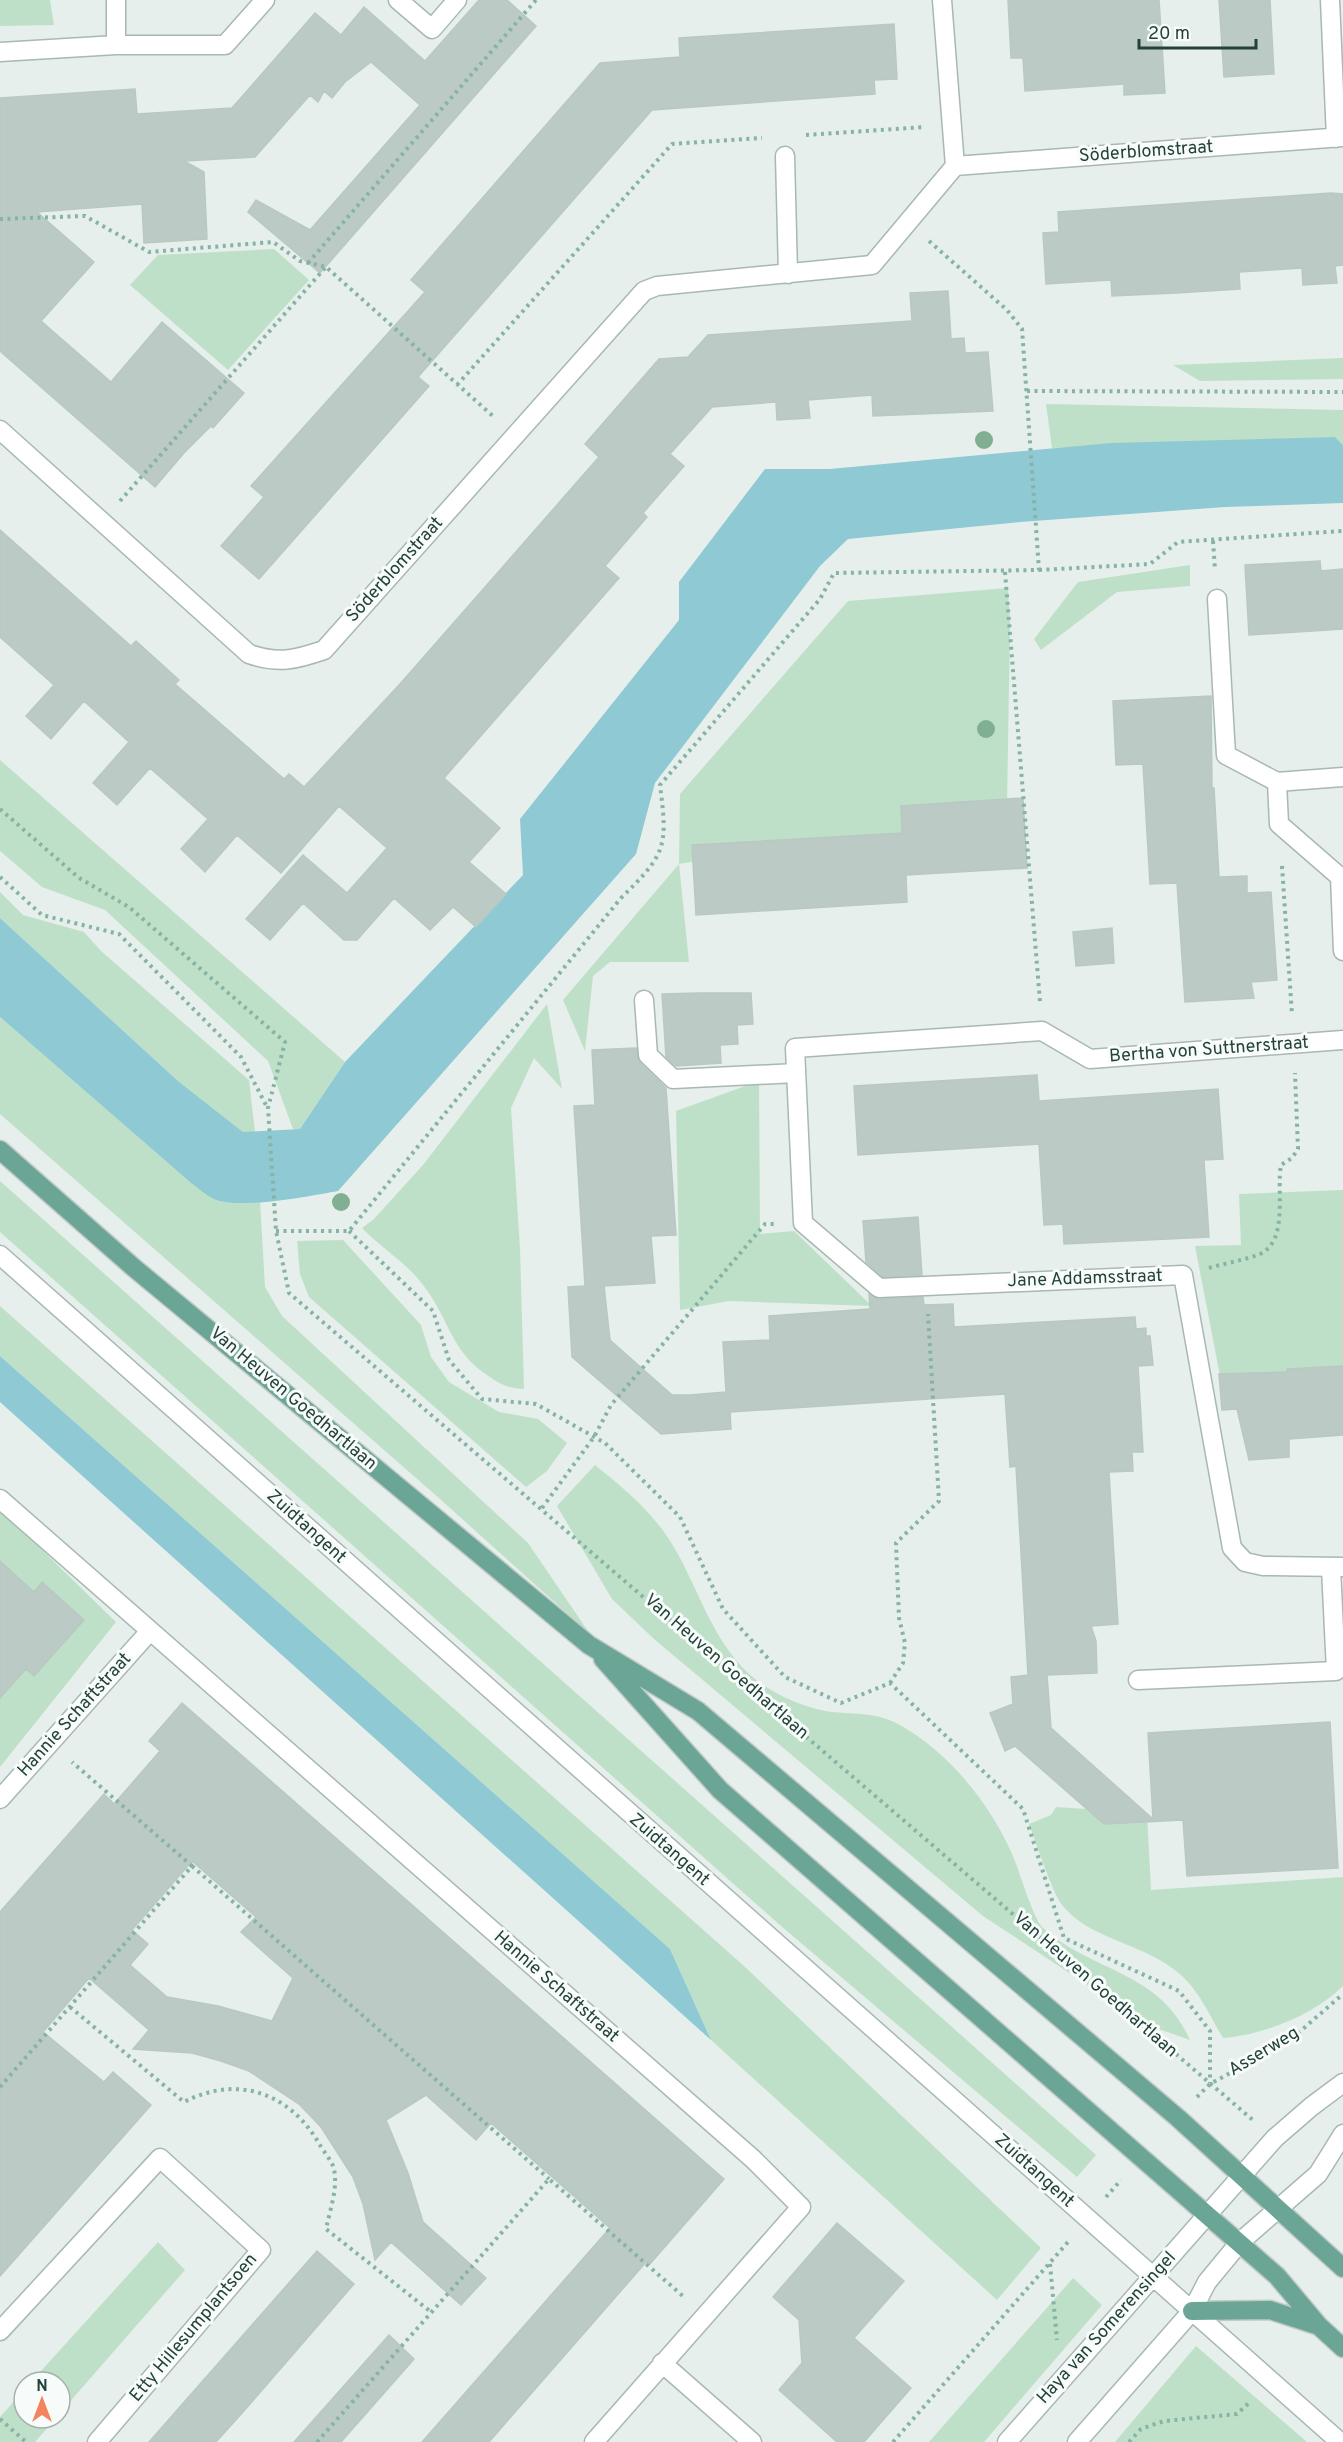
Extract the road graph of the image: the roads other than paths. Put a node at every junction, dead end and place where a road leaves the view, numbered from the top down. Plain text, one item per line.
1 (116, 0) edge
2 (265, 0) edge
3 (398, 0) edge
4 (457, 0) edge
5 (942, 0) edge
6 (1330, 0) edge
7 (116, 45) junction
8 (0, 52) edge
9 (1340, 137) edge
10 (785, 156) dead end
11 (955, 166) junction
12 (788, 274) junction
13 (0, 430) edge
14 (1216, 599) dead end
15 (1343, 777) edge
16 (1277, 782) junction
17 (1343, 951) edge
18 (644, 1000) dead end
19 (1343, 1040) edge
20 (796, 1073) junction
21 (0, 1150) edge
22 (0, 1255) edge
23 (0, 1498) edge
24 (1337, 1568) edge
25 (150, 1631) junction
26 (589, 1645) junction
27 (1138, 1680) dead end
28 (0, 1799) edge
29 (1343, 2083) edge
30 (1343, 2134) edge
31 (1241, 2176) junction
32 (1279, 2208) junction
33 (1208, 2214) junction
34 (1240, 2242) junction
35 (1343, 2268) edge
36 (1153, 2275) junction
37 (1192, 2311) junction
38 (1319, 2325) junction
39 (0, 2331) edge
40 (1343, 2348) edge
41 (662, 2363) junction
42 (97, 2442) edge
43 (594, 2442) edge
44 (752, 2442) edge
45 (1006, 2442) edge
46 (1077, 2442) edge
47 (1340, 2442) edge

1 - 7 street
2 - 7 street
3 - 4 street
5 - 11 street
6 - 9 street, Söderblomstraat
7 - 8 street
9 - 11 street, Söderblomstraat
10 - 12 street
11 - 12 street, Söderblomstraat
12 - 13 street, Söderblomstraat
14 - 16 street
15 - 16 street
16 - 17 street
18 - 20 street
19 - 20 street, Bertha von Suttnerstraat
20 - 24 street, Jane Addamsstraat
21 - 26 main road, Van Heuven Goedhartlaan
22 - 36 street, Zuidtangent
23 - 25 street, Hannie Schaftstraat
24 - 27 street, Jane Addamsstraat
25 - 28 street, Hannie Schaftstraat
25 - 41 street, Hannie Schaftstraat
26 - 31 main road, Van Heuven Goedhartlaan
26 - 33 main road, Van Heuven Goedhartlaan
29 - 31 street
30 - 32 street
31 - 32 main road, Van Heuven Goedhartlaan
31 - 33 street, Haya van Somerensingel
32 - 34 street
32 - 35 main road, Van Heuven Goedhartlaan
33 - 34 main road, Van Heuven Goedhartlaan
33 - 36 street, Haya van Somerensingel
34 - 37 street
34 - 38 main road, Van Heuven Goedhartlaan
36 - 37 street, Zuidtangent
36 - 45 street, Haya van Somerensingel
37 - 38 main road
37 - 46 street
37 - 47 street, Zuidtangent
38 - 40 main road, Van Heuven Goedhartlaan
39 - 42 street, Etty Hillesumplantsoen
41 - 43 street, Hannie Schaftstraat
41 - 44 street

